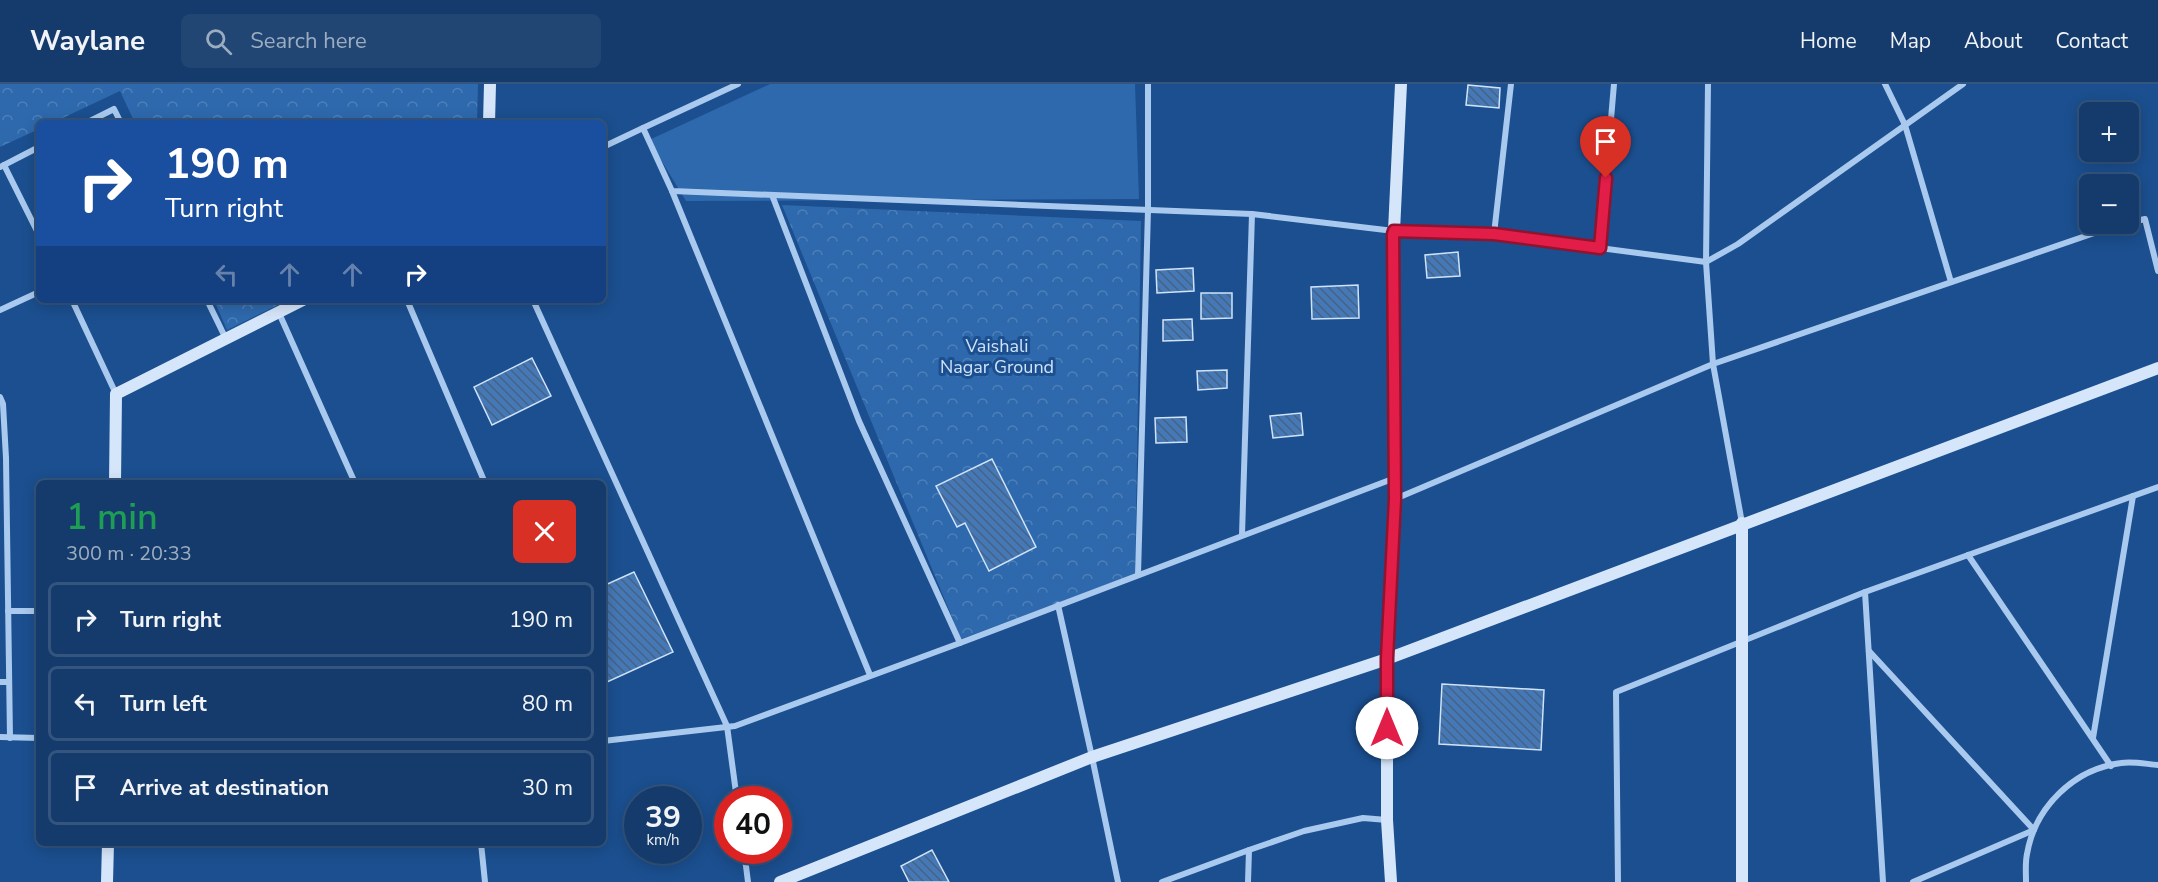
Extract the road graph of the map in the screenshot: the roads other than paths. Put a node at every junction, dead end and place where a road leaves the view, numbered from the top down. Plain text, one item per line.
1 (490, 84) edge
2 (738, 84) edge
3 (1148, 84) edge
4 (1401, 84) edge
5 (1511, 84) edge
6 (1614, 84) edge
7 (1708, 84) edge
8 (1885, 84) edge
9 (1963, 84) edge
10 (92, 120) edge
11 (120, 120) edge
12 (489, 120) edge
13 (1905, 125) junction
14 (643, 128) junction
15 (606, 146) edge
16 (36, 149) edge
17 (2, 166) edge
18 (672, 191) junction
19 (772, 195) junction
20 (1148, 210) junction
21 (1252, 214) junction
22 (2139, 220) edge
23 (36, 229) edge
24 (1394, 231) junction
25 (1494, 234) junction
26 (2091, 234) edge
27 (1600, 248) junction
28 (1706, 262) junction
29 (2158, 272) edge
30 (1951, 282) junction
31 (36, 293) edge
32 (73, 303) edge
33 (208, 303) edge
34 (297, 303) edge
35 (408, 303) edge
36 (534, 303) edge
37 (0, 310) edge
38 (279, 313) junction
39 (226, 339) junction
40 (1713, 364) junction
41 (2158, 368) edge
42 (116, 394) junction
43 (0, 398) edge
44 (1395, 477) junction
45 (115, 480) edge
46 (354, 480) edge
47 (483, 480) edge
48 (2158, 487) edge
49 (2133, 496) junction
50 (1395, 499) junction
51 (1742, 523) junction
52 (1242, 535) junction
53 (1968, 555) junction
54 (1138, 574) junction
55 (1865, 592) junction
56 (1058, 605) junction
57 (36, 611) edge
58 (8, 614) junction
59 (0, 617) edge
60 (1742, 642) junction
61 (960, 643) junction
62 (1868, 650) junction
63 (1387, 658) junction
64 (870, 675) junction
65 (0, 682) edge
66 (9, 682) junction
67 (727, 726) junction
68 (0, 737) edge
69 (10, 738) junction
70 (36, 738) edge
71 (2093, 739) junction
72 (606, 741) edge
73 (1092, 757) junction
74 (2111, 765) junction
75 (2158, 765) edge
76 (735, 786) edge
77 (1387, 820) junction
78 (2034, 830) junction
79 (108, 846) edge
80 (481, 846) edge
81 (1249, 850) junction
82 (746, 864) edge
83 (107, 882) edge
84 (485, 882) edge
85 (748, 882) edge
86 (780, 882) edge
87 (1118, 882) edge
88 (1161, 882) edge
89 (1248, 882) edge
90 (1391, 882) edge
91 (1618, 882) edge
92 (1742, 882) edge
93 (1883, 882) edge
94 (1913, 882) edge
95 (2026, 882) edge

1 - 12 street
2 - 14 street
3 - 20 street
4 - 24 street
5 - 25 street
6 - 27 street
7 - 28 street
8 - 13 street
9 - 13 street
10 - 11 street
13 - 28 street
13 - 30 street
14 - 15 street
14 - 18 street
16 - 17 street
17 - 23 street
18 - 19 street
18 - 64 street
19 - 20 street
19 - 61 street
20 - 21 street
20 - 54 street
21 - 24 street
21 - 52 street
22 - 29 street
24 - 25 street
24 - 44 street
25 - 27 street
26 - 30 street
27 - 28 street
28 - 40 street
30 - 40 street
31 - 37 street
32 - 42 street
33 - 39 street
34 - 38 street
35 - 47 street
36 - 67 street
38 - 39 street
38 - 46 street
39 - 42 street
40 - 50 street
40 - 51 street
41 - 51 street
42 - 45 street
43 - 58 street
44 - 50 street
44 - 52 street
48 - 49 street
49 - 53 street
49 - 71 street
50 - 63 street
51 - 60 street
51 - 63 street
52 - 54 street
53 - 55 street
53 - 71 street
54 - 56 street
55 - 60 street
55 - 62 street
56 - 61 street
56 - 73 street
57 - 58 street
58 - 59 street
58 - 66 street
60 - 91 street
60 - 92 street
61 - 64 street
62 - 78 street
62 - 93 street
63 - 73 street
63 - 77 street
64 - 67 street
65 - 66 street
66 - 69 street
67 - 72 street
67 - 76 street
68 - 69 street
69 - 70 street
71 - 74 street
73 - 86 street
73 - 87 street
74 - 75 street
74 - 78 street
77 - 81 street
77 - 90 street
78 - 94 street
78 - 95 street
79 - 83 street
80 - 84 street
81 - 88 street
81 - 89 street
82 - 85 street

